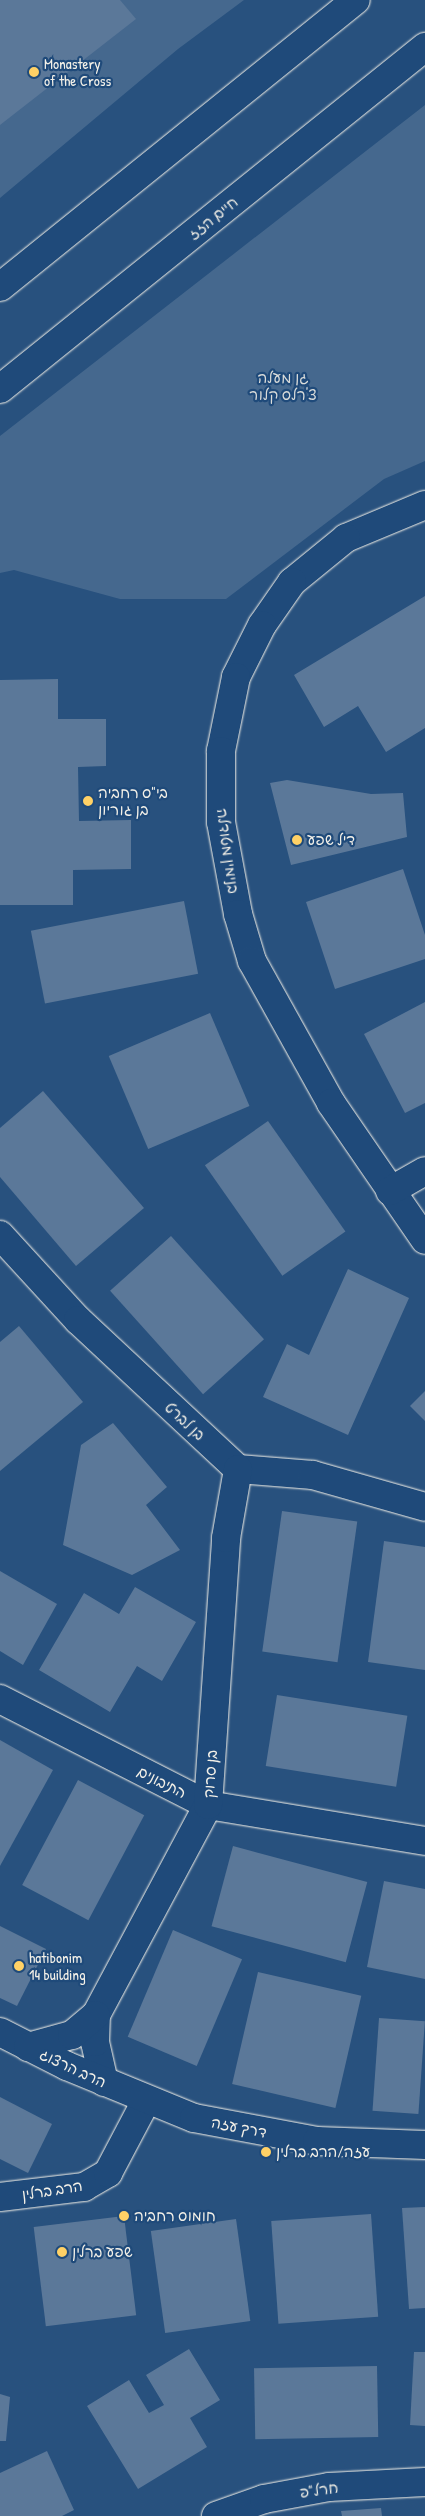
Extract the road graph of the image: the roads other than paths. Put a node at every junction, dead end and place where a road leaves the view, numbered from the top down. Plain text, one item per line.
1 (356, 0) edge
2 (425, 47) edge
3 (0, 287) edge
4 (0, 389) edge
5 (425, 505) edge
6 (425, 1171) edge
7 (390, 1191) junction
8 (0, 1234) edge
9 (425, 1240) edge
10 (238, 1469) junction
11 (425, 1507) edge
12 (0, 1699) edge
13 (208, 1805) junction
14 (425, 1841) edge
15 (96, 2015) junction
16 (0, 2032) edge
17 (28, 2047) junction
18 (104, 2082) junction
19 (146, 2100) junction
20 (425, 2145) edge
21 (0, 2197) edge
22 (425, 2482) edge
23 (216, 2516) edge

1 - 3 street
2 - 4 street, חיים הזז
5 - 7 street, בנימין מטודלה
6 - 7 street
7 - 9 street, בנימין מטודלה
8 - 10 street, בן לברט
10 - 11 street
10 - 13 street, בן סרוק
12 - 13 street, התיבונים
13 - 14 street, התיבונים
13 - 15 street, בן סרוק
15 - 17 street
15 - 18 street, בן סרוק
16 - 17 street, הרב הרצוג
17 - 18 street, הרב הרצוג
18 - 19 street, הרב הרצוג
19 - 20 street, דרך עזה
19 - 21 street, הרב ברלין
22 - 23 street, חרל"פ

